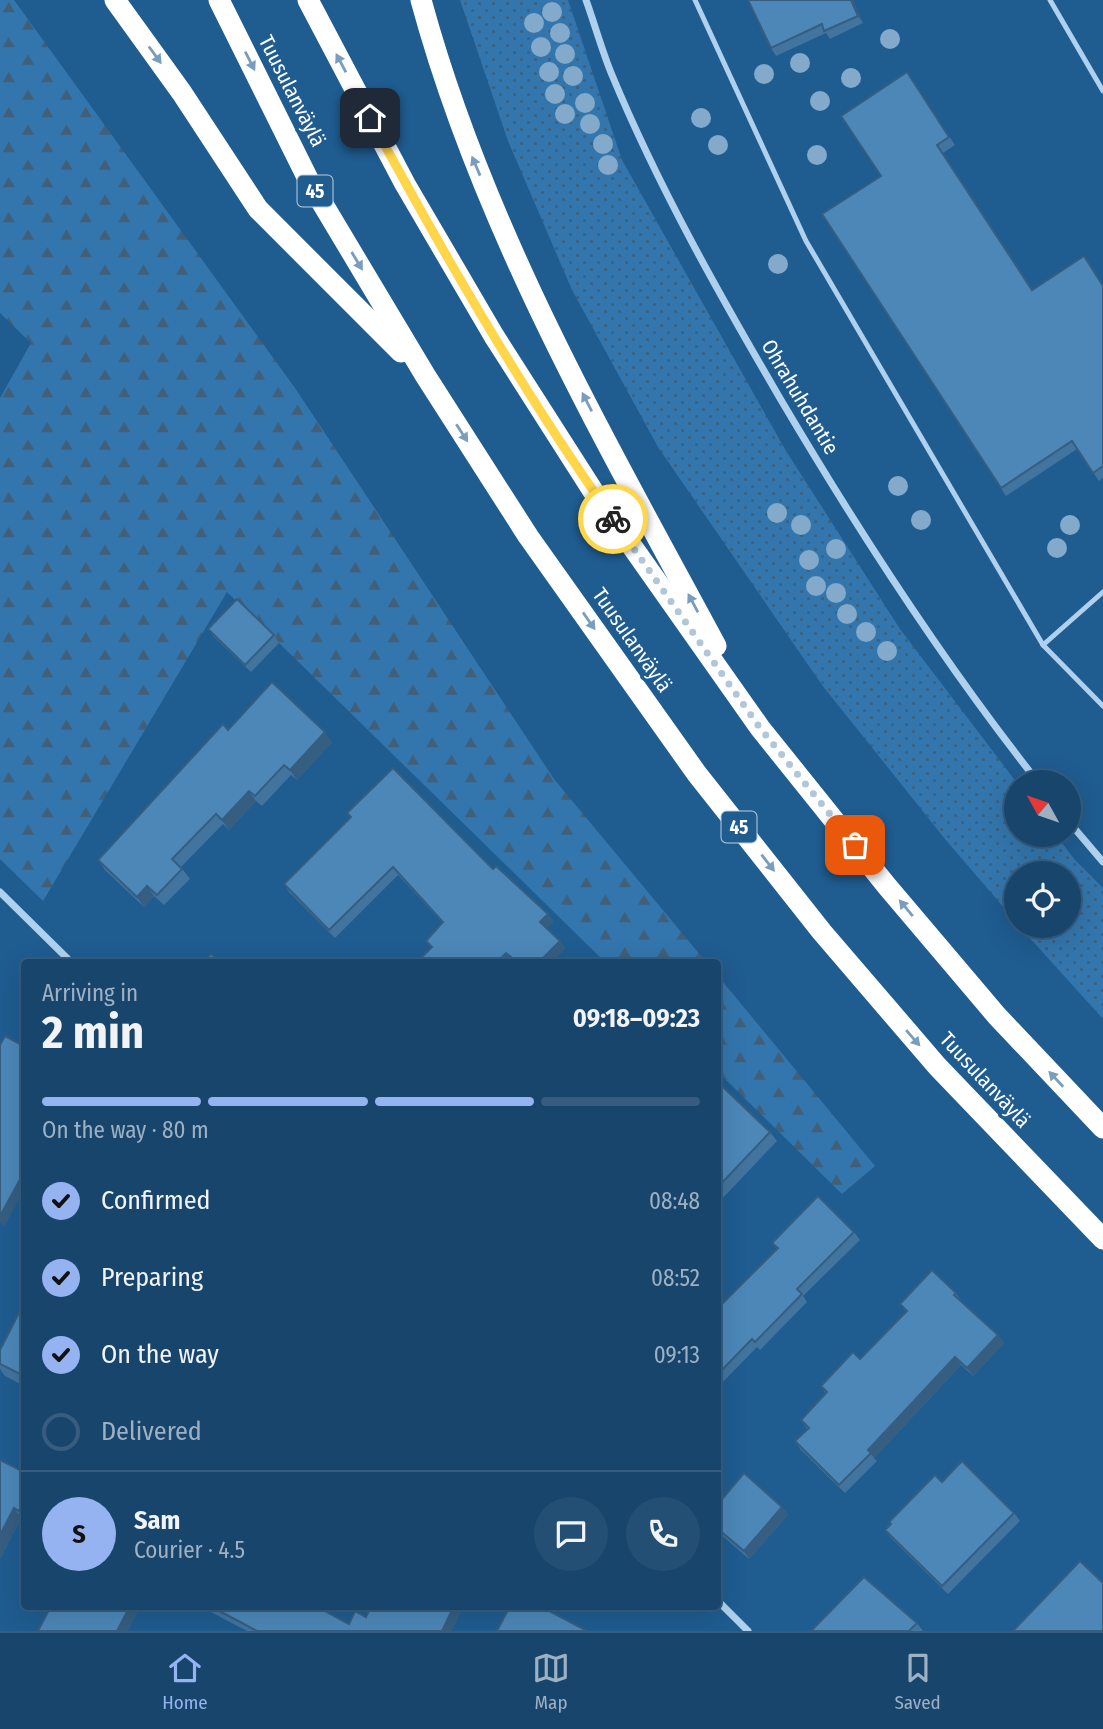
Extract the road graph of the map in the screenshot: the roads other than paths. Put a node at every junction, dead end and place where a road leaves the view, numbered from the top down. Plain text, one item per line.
1 (115, 0) edge
2 (219, 0) edge
3 (308, 0) edge
4 (421, 0) edge
5 (586, 0) edge
6 (695, 0) edge
7 (1051, 0) edge
8 (1103, 91) edge
9 (425, 375) junction
10 (1103, 592) edge
11 (1043, 645) junction
12 (1103, 706) edge
13 (760, 728) junction
14 (1029, 770) edge
15 (1082, 837) edge
16 (1103, 862) edge
17 (0, 892) edge
18 (68, 959) edge
19 (1103, 1128) edge
20 (1103, 1239) edge
21 (721, 1604) edge
22 (748, 1631) edge

1 -> 9 highway
2 -> 9 highway, Tuusulanväylä / 45
13 -> 3 highway
13 -> 4 highway
5 - 14 street, Ohrahuhdantie
6 - 11 lane
7 - 8 lane
9 -> 20 highway, Tuusulanväylä / 45
10 - 11 lane
11 - 12 lane
19 -> 13 highway
15 - 16 street
17 - 18 street
21 - 22 street

